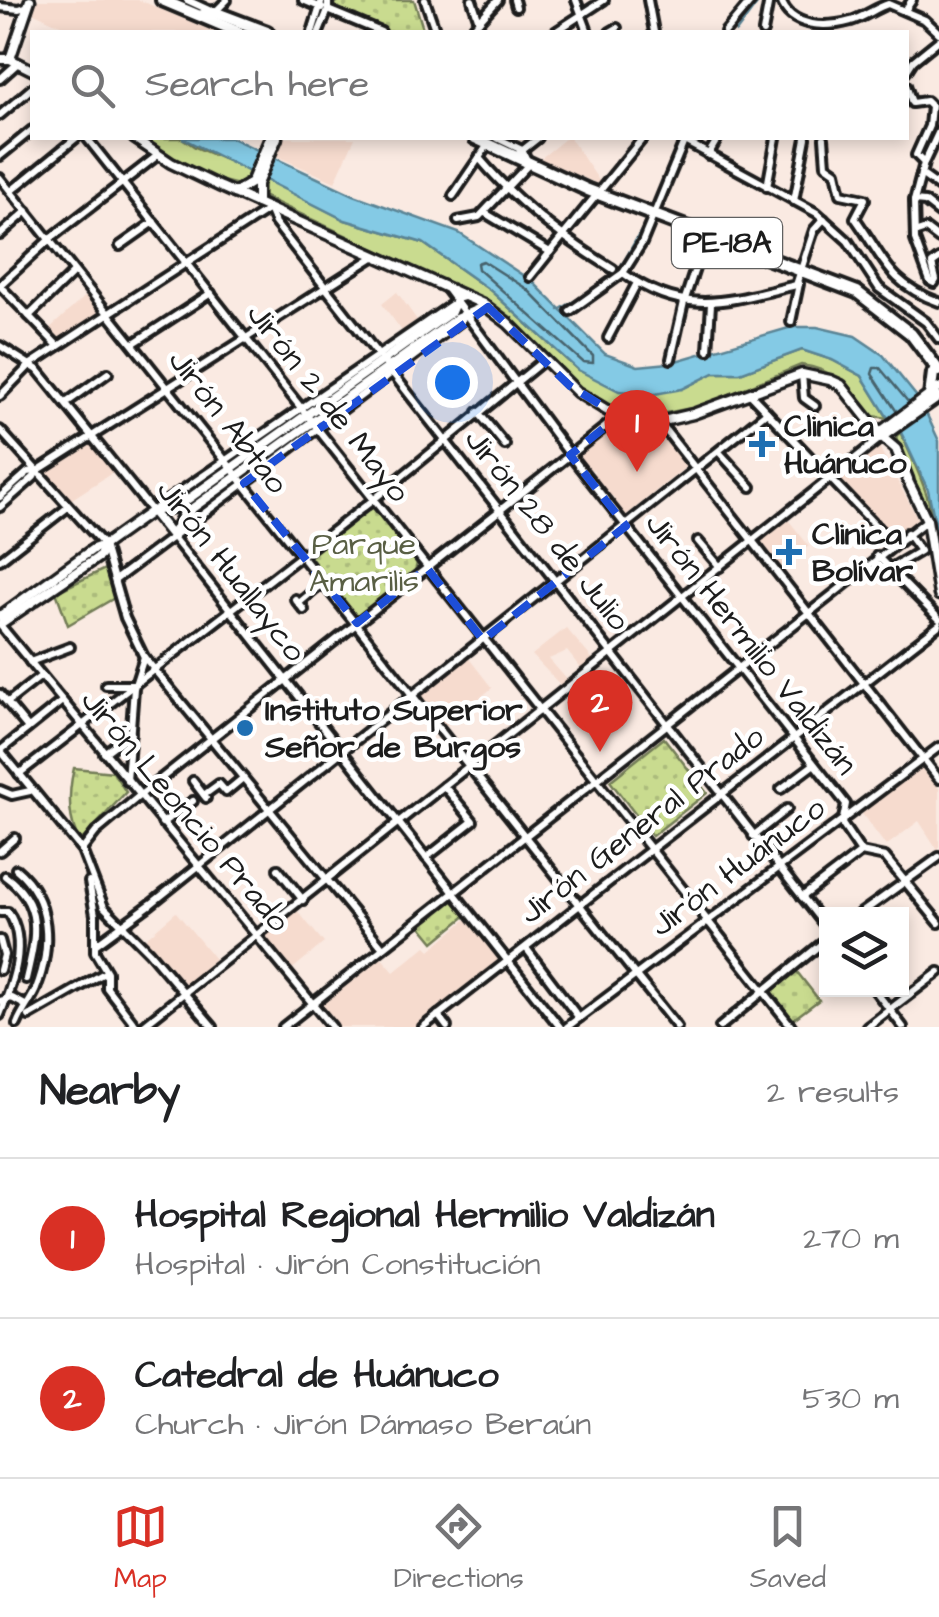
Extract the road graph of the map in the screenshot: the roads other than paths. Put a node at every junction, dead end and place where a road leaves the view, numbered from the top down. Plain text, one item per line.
1 (162, 0) edge
2 (226, 0) edge
3 (303, 0) edge
4 (425, 0) edge
5 (472, 0) edge
6 (498, 0) edge
7 (576, 0) edge
8 (604, 0) edge
9 (648, 0) edge
10 (752, 0) edge
11 (769, 0) edge
12 (781, 0) edge
13 (912, 0) edge
14 (327, 4) edge
15 (26, 5) edge
16 (0, 7) edge
17 (200, 9) edge
18 (906, 9) junction
19 (582, 16) junction
20 (480, 21) junction
21 (767, 22) junction
22 (235, 30) edge
23 (261, 30) edge
24 (317, 30) edge
25 (377, 30) edge
26 (435, 30) edge
27 (471, 30) edge
28 (558, 30) edge
29 (587, 30) edge
30 (654, 30) edge
31 (727, 30) edge
32 (765, 30) edge
33 (772, 30) edge
34 (939, 36) edge
35 (9, 60) edge
36 (909, 67) edge
37 (0, 79) edge
38 (30, 90) edge
39 (909, 94) edge
40 (0, 115) edge
41 (30, 132) edge
42 (939, 132) edge
43 (74, 140) edge
44 (89, 140) edge
45 (137, 140) edge
46 (272, 140) edge
47 (492, 140) edge
48 (536, 140) edge
49 (637, 140) edge
50 (683, 140) edge
51 (685, 140) edge
52 (717, 140) edge
53 (776, 140) edge
54 (806, 140) edge
55 (824, 140) edge
56 (158, 154) junction
57 (518, 154) junction
58 (708, 155) junction
59 (0, 156) edge
60 (478, 158) junction
61 (924, 163) junction
62 (529, 164) junction
63 (921, 174) junction
64 (0, 178) edge
65 (124, 184) junction
66 (254, 184) junction
67 (939, 186) edge
68 (767, 187) junction
69 (506, 190) junction
70 (11, 191) junction
71 (234, 192) junction
72 (597, 194) junction
73 (453, 196) dead end
74 (794, 201) junction
75 (914, 201) junction
76 (257, 203) junction
77 (269, 209) junction
78 (28, 211) junction
79 (484, 212) junction
80 (939, 213) edge
81 (650, 214) junction
82 (824, 220) junction
83 (458, 221) dead end
84 (154, 222) junction
85 (918, 232) junction
86 (0, 235) edge
87 (706, 235) junction
88 (51, 238) junction
89 (562, 238) junction
90 (939, 239) edge
91 (120, 246) dead end
92 (550, 252) junction
93 (376, 256) junction
94 (939, 259) edge
95 (188, 262) junction
96 (614, 269) dead end
97 (74, 272) junction
98 (624, 274) junction
99 (530, 277) dead end
100 (800, 277) junction
101 (637, 283) junction
102 (0, 286) edge
103 (445, 287) junction
104 (326, 288) junction
105 (211, 294) junction
106 (464, 296) junction
107 (684, 302) junction
108 (939, 302) edge
109 (455, 303) junction
110 (711, 304) junction
111 (488, 307) junction
112 (570, 312) dead end
113 (109, 315) junction
114 (464, 315) junction
115 (29, 316) junction
116 (792, 322) dead end
117 (245, 338) junction
118 (608, 338) dead end
119 (939, 338) edge
120 (134, 344) junction
121 (0, 346) edge
122 (58, 346) junction
123 (708, 350) dead end
124 (671, 359) dead end
125 (544, 360) junction
126 (385, 363) junction
127 (31, 364) junction
128 (108, 373) dead end
129 (802, 374) junction
130 (517, 382) junction
131 (170, 389) junction
132 (935, 391) edge
133 (750, 394) junction
134 (0, 396) edge
135 (66, 403) junction
136 (816, 406) dead end
137 (478, 412) junction
138 (767, 412) junction
139 (619, 416) junction
140 (308, 418) junction
141 (872, 421) junction
142 (659, 422) junction
143 (893, 424) junction
144 (0, 430) edge
145 (92, 436) junction
146 (882, 437) junction
147 (444, 439) junction
148 (505, 445) dead end
149 (719, 452) junction
150 (570, 455) junction
151 (226, 459) junction
152 (696, 470) junction
153 (37, 471) junction
154 (238, 475) junction
155 (830, 478) junction
156 (751, 487) dead end
157 (0, 497) edge
158 (372, 500) junction
159 (68, 507) junction
160 (0, 508) edge
161 (500, 509) junction
162 (152, 511) junction
163 (926, 520) junction
164 (626, 526) junction
165 (907, 533) junction
166 (172, 536) junction
167 (698, 540) dead end
168 (752, 542) junction
169 (893, 544) junction
170 (104, 545) junction
171 (302, 555) junction
172 (877, 556) junction
173 (0, 560) edge
174 (720, 567) junction
175 (427, 568) junction
176 (890, 568) junction
177 (114, 580) junction
178 (555, 581) junction
179 (324, 582) junction
180 (939, 595) edge
181 (682, 597) junction
182 (304, 610) dead end
183 (231, 611) junction
184 (807, 612) junction
185 (0, 622) edge
186 (939, 622) edge
187 (357, 623) junction
188 (483, 640) junction
189 (70, 648) dead end
190 (612, 653) junction
191 (144, 657) junction
192 (30, 662) junction
193 (736, 668) junction
194 (156, 670) junction
195 (41, 676) junction
196 (286, 681) junction
197 (862, 682) junction
198 (106, 685) dead end
199 (134, 686) junction
200 (0, 694) edge
201 (413, 696) junction
202 (8, 702) junction
203 (61, 702) junction
204 (540, 710) junction
205 (666, 724) junction
206 (81, 726) junction
207 (28, 728) junction
208 (131, 732) junction
209 (212, 739) junction
210 (792, 739) junction
211 (939, 747) edge
212 (0, 751) edge
213 (342, 751) junction
214 (104, 753) junction
215 (922, 759) junction
216 (813, 765) junction
217 (469, 766) junction
218 (19, 774) junction
219 (243, 778) junction
220 (596, 779) junction
221 (939, 779) edge
222 (193, 781) dead end
223 (127, 782) junction
224 (444, 786) junction
225 (780, 789) dead end
226 (0, 790) edge
227 (30, 791) junction
228 (721, 794) junction
229 (138, 796) junction
230 (193, 801) dead end
231 (787, 809) dead end
232 (270, 810) junction
233 (844, 818) junction
234 (398, 822) junction
235 (162, 823) junction
236 (753, 836) junction
237 (525, 837) junction
238 (15, 838) dead end
239 (650, 848) junction
240 (82, 850) junction
241 (0, 851) edge
242 (861, 852) junction
243 (939, 857) edge
244 (426, 858) junction
245 (86, 865) junction
246 (198, 866) junction
247 (778, 867) junction
248 (278, 869) dead end
249 (16, 870) dead end
250 (5, 876) dead end
251 (327, 881) junction
252 (905, 882) junction
253 (454, 893) junction
254 (802, 897) junction
255 (303, 900) junction
256 (580, 906) junction
257 (870, 907) edge
258 (1, 914) edge
259 (819, 918) edge
260 (708, 922) junction
261 (939, 924) edge
262 (124, 926) junction
263 (256, 936) junction
264 (0, 940) edge
265 (95, 945) junction
266 (819, 946) edge
267 (383, 948) junction
268 (526, 948) junction
269 (509, 961) junction
270 (0, 970) edge
271 (107, 972) junction
272 (939, 972) edge
273 (636, 975) junction
274 (26, 979) dead end
275 (763, 990) junction
276 (185, 992) junction
277 (880, 997) edge
278 (3, 1001) edge
279 (313, 1004) junction
280 (25, 1006) junction
281 (890, 1010) junction
282 (0, 1016) edge
283 (29, 1016) dead end
284 (438, 1016) junction
285 (579, 1018) junction
286 (16, 1024) dead end
287 (140, 1025) edge
288 (213, 1027) edge
289 (283, 1027) edge
290 (332, 1027) edge
291 (423, 1027) edge
292 (447, 1027) edge
293 (560, 1027) edge
294 (568, 1027) edge
295 (677, 1027) edge
296 (720, 1027) edge
297 (792, 1027) edge
298 (867, 1027) edge
299 (902, 1027) edge

1 - 17 highway
2 - 17 street
3 - 14 street
4 - 26 street
5 - 20 street
6 - 20 street
7 - 19 street
8 - 19 street
9 - 30 street
10 - 31 street
11 - 21 street
12 - 18 street
13 - 18 street
14 - 24 street
14 - 25 street
15 - 16 street
15 - 35 main road
17 - 22 highway
17 - 23 highway
18 - 34 street
19 - 28 street
19 - 29 street
20 - 27 street
21 - 32 street
21 - 33 street
34 - 36 street
35 - 37 street
38 - 40 street
39 - 61 street
41 - 59 street
42 - 61 street
43 - 70 street
44 - 65 street, Jirón 2 de Mayo
45 - 56 main road
46 - 66 main road
47 - 57 highway, PE-18A
47 - 60 street
48 - 57 street
49 - 72 street
50 - 81 street
51 - 58 street
52 - 58 street
53 - 68 street
54 - 74 street
55 - 108 street
56 - 65 street
56 - 71 main road
57 - 62 highway, PE-18A
58 - 68 street
60 - 69 street
60 - 73 street
61 - 63 street
62 - 69 street
62 - 72 highway, PE-18A
63 - 67 street
63 - 75 street
64 - 70 street, Jirón Abtao
65 - 84 street, Jirón 2 de Mayo
65 - 88 street
66 - 71 main road
66 - 76 main road
68 - 74 street
69 - 79 street
69 - 89 street
70 - 78 street, Jirón Abtao
71 - 76 main road
72 - 81 highway, PE-18A
72 - 89 street
74 - 82 street
75 - 80 street
75 - 85 street
76 - 77 main road
77 - 93 main road
77 - 95 street
77 - 104 street, Jirón 28 de Julio
78 - 86 street
78 - 88 street, Jirón Abtao
79 - 83 street
79 - 92 street
81 - 87 highway, PE-18A
81 - 98 street
82 - 100 street
82 - 119 street
84 - 91 street
84 - 95 street, Jirón 2 de Mayo
85 - 90 street
85 - 94 street
87 - 100 highway, PE-18A
87 - 107 street
88 - 97 street, Jirón Abtao
88 - 102 street
89 - 92 street
89 - 96 street
92 - 99 street
93 - 103 main road
93 - 104 street
95 - 105 street, Jirón 2 de Mayo
95 - 113 street
97 - 113 street, Jirón Abtao
97 - 115 street
98 - 101 street
98 - 112 street
100 - 110 street
100 - 116 street
100 - 132 highway, PE-18A
101 - 107 street
101 - 118 street
102 - 115 street
103 - 106 main road
103 - 109 street, Jirón Hermilio Valdizán
104 - 117 street
104 - 126 street, Jirón 28 de Julio
105 - 117 street, Jirón 2 de Mayo
105 - 120 street
106 - 109 main road
106 - 111 main road
107 - 110 street
107 - 124 street
109 - 114 street, Jirón Hermilio Valdizán
109 - 126 main road
110 - 123 street
111 - 114 main road
111 - 125 main road
113 - 120 street, Jirón Abtao
113 - 122 street
114 - 126 main road
114 - 130 street, Jirón Hermilio Valdizán
115 - 122 street
117 - 131 street
117 - 140 street, Jirón 2 de Mayo
120 - 131 street, Jirón Abtao
121 - 127 street, Jirón Huallayco
122 - 127 street
125 - 130 street
125 - 139 main road
126 - 140 main road
126 - 140 street
126 - 147 street, Jirón 28 de Julio
127 - 134 street
127 - 135 street, Jirón Huallayco
128 - 135 street
129 - 133 main road
129 - 136 street
129 - 141 main road
130 - 137 street
130 - 150 street, Jirón Hermilio Valdizán
131 - 145 street
131 - 151 street, Jirón Abtao
132 - 143 main road
133 - 138 street
133 - 142 main road
135 - 145 street, Jirón Huallayco
137 - 147 street
137 - 148 street
138 - 149 street
138 - 155 street
139 - 142 main road
139 - 150 street
140 - 151 street
140 - 154 main road
140 - 158 street, Jirón 2 de Mayo
141 - 143 main road
141 - 146 main road
142 - 152 street
143 - 146 main road
144 - 153 street
145 - 153 street
145 - 162 street, Jirón Huallayco
146 - 155 street
146 - 163 main road
147 - 158 street
147 - 161 street, Jirón 28 de Julio
149 - 152 street
149 - 156 street
150 - 161 street
150 - 164 street, Jirón Hermilio Valdizán
151 - 154 street, Jirón Abtao
151 - 162 street
152 - 164 street
152 - 168 street
153 - 157 street
153 - 159 street
153 - 160 street
154 - 162 main road
154 - 166 main road
154 - 171 street, Jirón Abtao
155 - 168 street
155 - 169 street
158 - 171 street
158 - 175 street, Jirón 2 de Mayo
159 - 170 street
159 - 173 street
161 - 175 street
161 - 178 street, Jirón 28 de Julio
162 - 166 main road, Jirón Huallayco
162 - 170 main road
163 - 165 street
163 - 180 main road
164 - 178 street
164 - 181 street, Jirón Hermilio Valdizán
165 - 169 street
165 - 176 street
166 - 177 street
166 - 183 street, Jirón Huallayco
167 - 174 street
168 - 174 street
168 - 184 street
169 - 172 street
170 - 177 street
170 - 185 main road
171 - 179 street, Jirón Abtao
171 - 183 street
172 - 176 street
172 - 184 street
174 - 181 street
175 - 187 street
175 - 188 street, Jirón 2 de Mayo
176 - 186 street
177 - 191 street
178 - 188 street
178 - 190 street, Jirón 28 de Julio
179 - 182 street
179 - 187 street, Jirón Abtao
181 - 190 street
181 - 193 street, Jirón Hermilio Valdizán
183 - 194 street
183 - 196 street, Jirón Huallayco
184 - 193 street
184 - 197 street
185 - 192 street, Jirón Leoncio Prado
186 - 197 street, Jirón General Prado
187 - 196 street
187 - 201 street, Jirón Abtao
188 - 201 street
188 - 204 street, Jirón 2 de Mayo
189 - 192 street
190 - 204 street
190 - 205 street, Jirón 28 de Julio
191 - 194 street
191 - 199 street
192 - 195 street, Jirón Leoncio Prado
193 - 205 street
193 - 210 street, Jirón Hermilio Valdizán
194 - 199 street
194 - 209 street
195 - 202 street
195 - 203 street, Jirón Leoncio Prado
196 - 209 street
196 - 213 street, Jirón Huallayco
197 - 210 street, Jirón General Prado
197 - 215 street
198 - 199 street
199 - 206 street
199 - 208 street
200 - 202 street
201 - 213 street
201 - 217 street, Jirón Abtao
202 - 207 street
203 - 206 street, Jirón Leoncio Prado
203 - 207 street
204 - 217 street
204 - 220 street, Jirón 2 de Mayo
205 - 220 street
205 - 228 street, Jirón 28 de Julio
206 - 214 street, Jirón Leoncio Prado
206 - 218 street
207 - 212 street
208 - 214 street
208 - 223 street
209 - 219 street
209 - 229 street
210 - 216 street, Jirón Hermilio Valdizán
210 - 228 street, Jirón General Prado
211 - 215 street, Jirón Huánuco
212 - 218 street
213 - 232 street
213 - 234 street, Jirón Huallayco
214 - 223 street, Jirón Leoncio Prado
215 - 221 street
215 - 233 street, Jirón Huánuco
216 - 225 street
216 - 233 street, Jirón Hermilio Valdizán
217 - 224 street
217 - 237 street, Jirón Abtao
218 - 227 street
219 - 222 street
219 - 232 street
220 - 237 street
220 - 239 street, Jirón 2 de Mayo
223 - 229 street, Jirón Leoncio Prado
224 - 234 street
224 - 244 street
226 - 227 street
227 - 240 street
228 - 236 street, Jirón 28 de Julio
228 - 239 street, Jirón General Prado
229 - 235 street, Jirón Leoncio Prado
229 - 240 street
230 - 235 street
231 - 236 street
232 - 246 street
232 - 251 street
233 - 242 street, Jirón Hermilio Valdizán
233 - 247 street, Jirón Huánuco
234 - 244 street, Jirón Huallayco
234 - 251 street
235 - 246 street, Jirón Leoncio Prado
236 - 247 street, Jirón 28 de Julio
237 - 253 street
237 - 256 street, Jirón Abtao
238 - 241 street
239 - 256 street, Jirón General Prado
239 - 260 street, Jirón 2 de Mayo
240 - 245 street
242 - 252 street
242 - 254 street
243 - 252 street
244 - 253 street, Jirón Huallayco
245 - 262 street
245 - 265 street
246 - 262 street
246 - 263 street, Jirón Leoncio Prado
247 - 254 street, Jirón 28 de Julio
247 - 260 street, Jirón Huánuco
248 - 255 street
249 - 280 street
250 - 274 street
251 - 255 street
251 - 267 street
252 - 257 street
252 - 261 street
253 - 267 street
253 - 269 street, Jirón Huallayco
254 - 259 street, Jirón 28 de Julio
255 - 263 street
256 - 268 street, Jirón General Prado
256 - 273 street, Jirón Abtao
258 - 278 street
260 - 273 street, Jirón Huánuco
260 - 275 street, Jirón 2 de Mayo
262 - 265 street
262 - 276 street
263 - 276 street
263 - 279 street, Jirón Leoncio Prado
264 - 270 street
265 - 271 street
266 - 275 street
267 - 279 street
268 - 269 street, Jirón General Prado
268 - 285 street
269 - 284 street, Jirón General Prado
269 - 293 street, Jirón Huallayco
271 - 283 street
271 - 287 street
272 - 281 street
273 - 285 street, Jirón Huánuco
273 - 295 street, Jirón Abtao
275 - 296 street
275 - 297 street, Jirón 2 de Mayo
276 - 287 street
276 - 288 street
277 - 281 street
278 - 280 street
278 - 282 street
279 - 289 street
279 - 290 street, Jirón Leoncio Prado
280 - 286 street
281 - 298 street
281 - 299 street
284 - 291 street, Jirón General Prado
284 - 292 street
285 - 294 street, Jirón Huánuco

